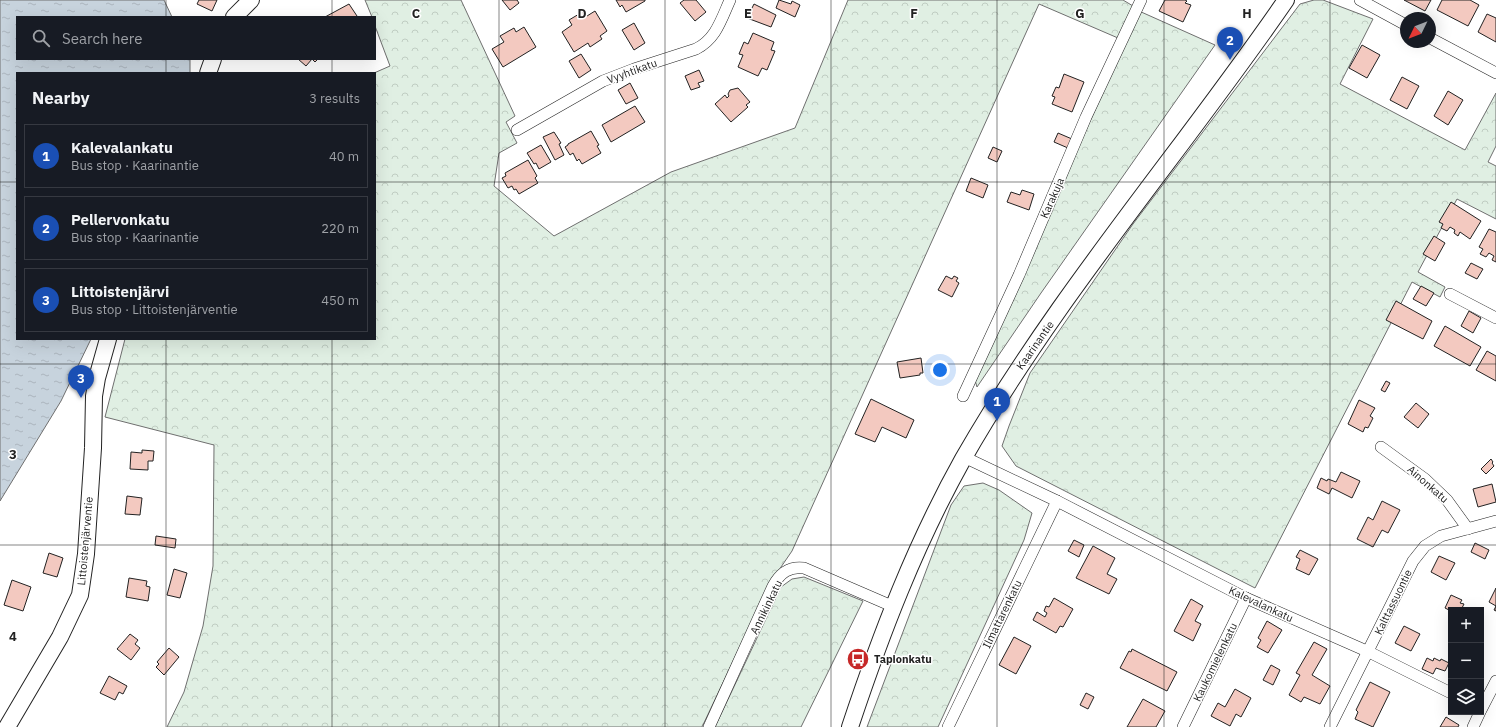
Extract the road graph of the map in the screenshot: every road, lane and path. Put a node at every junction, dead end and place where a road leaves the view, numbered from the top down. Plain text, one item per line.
1 (251, 0) edge
2 (730, 0) edge
3 (1140, 0) edge
4 (1286, 0) edge
5 (1360, 0) edge
6 (235, 16) edge
7 (1400, 22) edge
8 (1436, 41) edge
9 (213, 60) edge
10 (208, 72) edge
11 (1496, 73) edge
12 (517, 130) dead end
13 (1450, 294) dead end
14 (1496, 318) edge
15 (108, 340) edge
16 (963, 396) dead end
17 (1381, 447) dead end
18 (964, 457) junction
19 (1057, 501) junction
20 (1496, 521) edge
21 (1468, 529) junction
22 (1246, 598) junction
23 (892, 606) junction
24 (1369, 652) junction
25 (1496, 681) edge
26 (1448, 692) edge
27 (1484, 704) edge
28 (1478, 715) edge
29 (8, 727) edge
30 (709, 727) edge
31 (850, 727) edge
32 (948, 727) edge
33 (1183, 727) edge
34 (1330, 727) edge
35 (1472, 727) edge

1 - 6 main road
2 - 12 street, Vyyhtikatu
3 - 16 street, Karakuja
4 - 18 main road, Kaarinantie
5 - 7 street
8 - 11 street
9 - 10 main road
13 - 14 street
15 - 29 main road, Littoistenjärventie
17 - 21 street, Ainonkatu
18 - 19 street, Kalevalankatu
18 - 23 main road, Kaarinantie
19 - 22 street, Kalevalankatu
19 - 32 street, Ilmattarenkatu
20 - 21 street, Kalttassuontie
21 - 24 street, Kalttassuontie
22 - 24 street, Kalevalankatu
22 - 33 street, Kaukomielenkatu
23 - 30 street, Annikinkatu
23 - 31 main road, Kaarinantie
24 - 26 street, Kalevalankatu
24 - 34 street, Kalttassuontie
25 - 27 street
28 - 35 street

